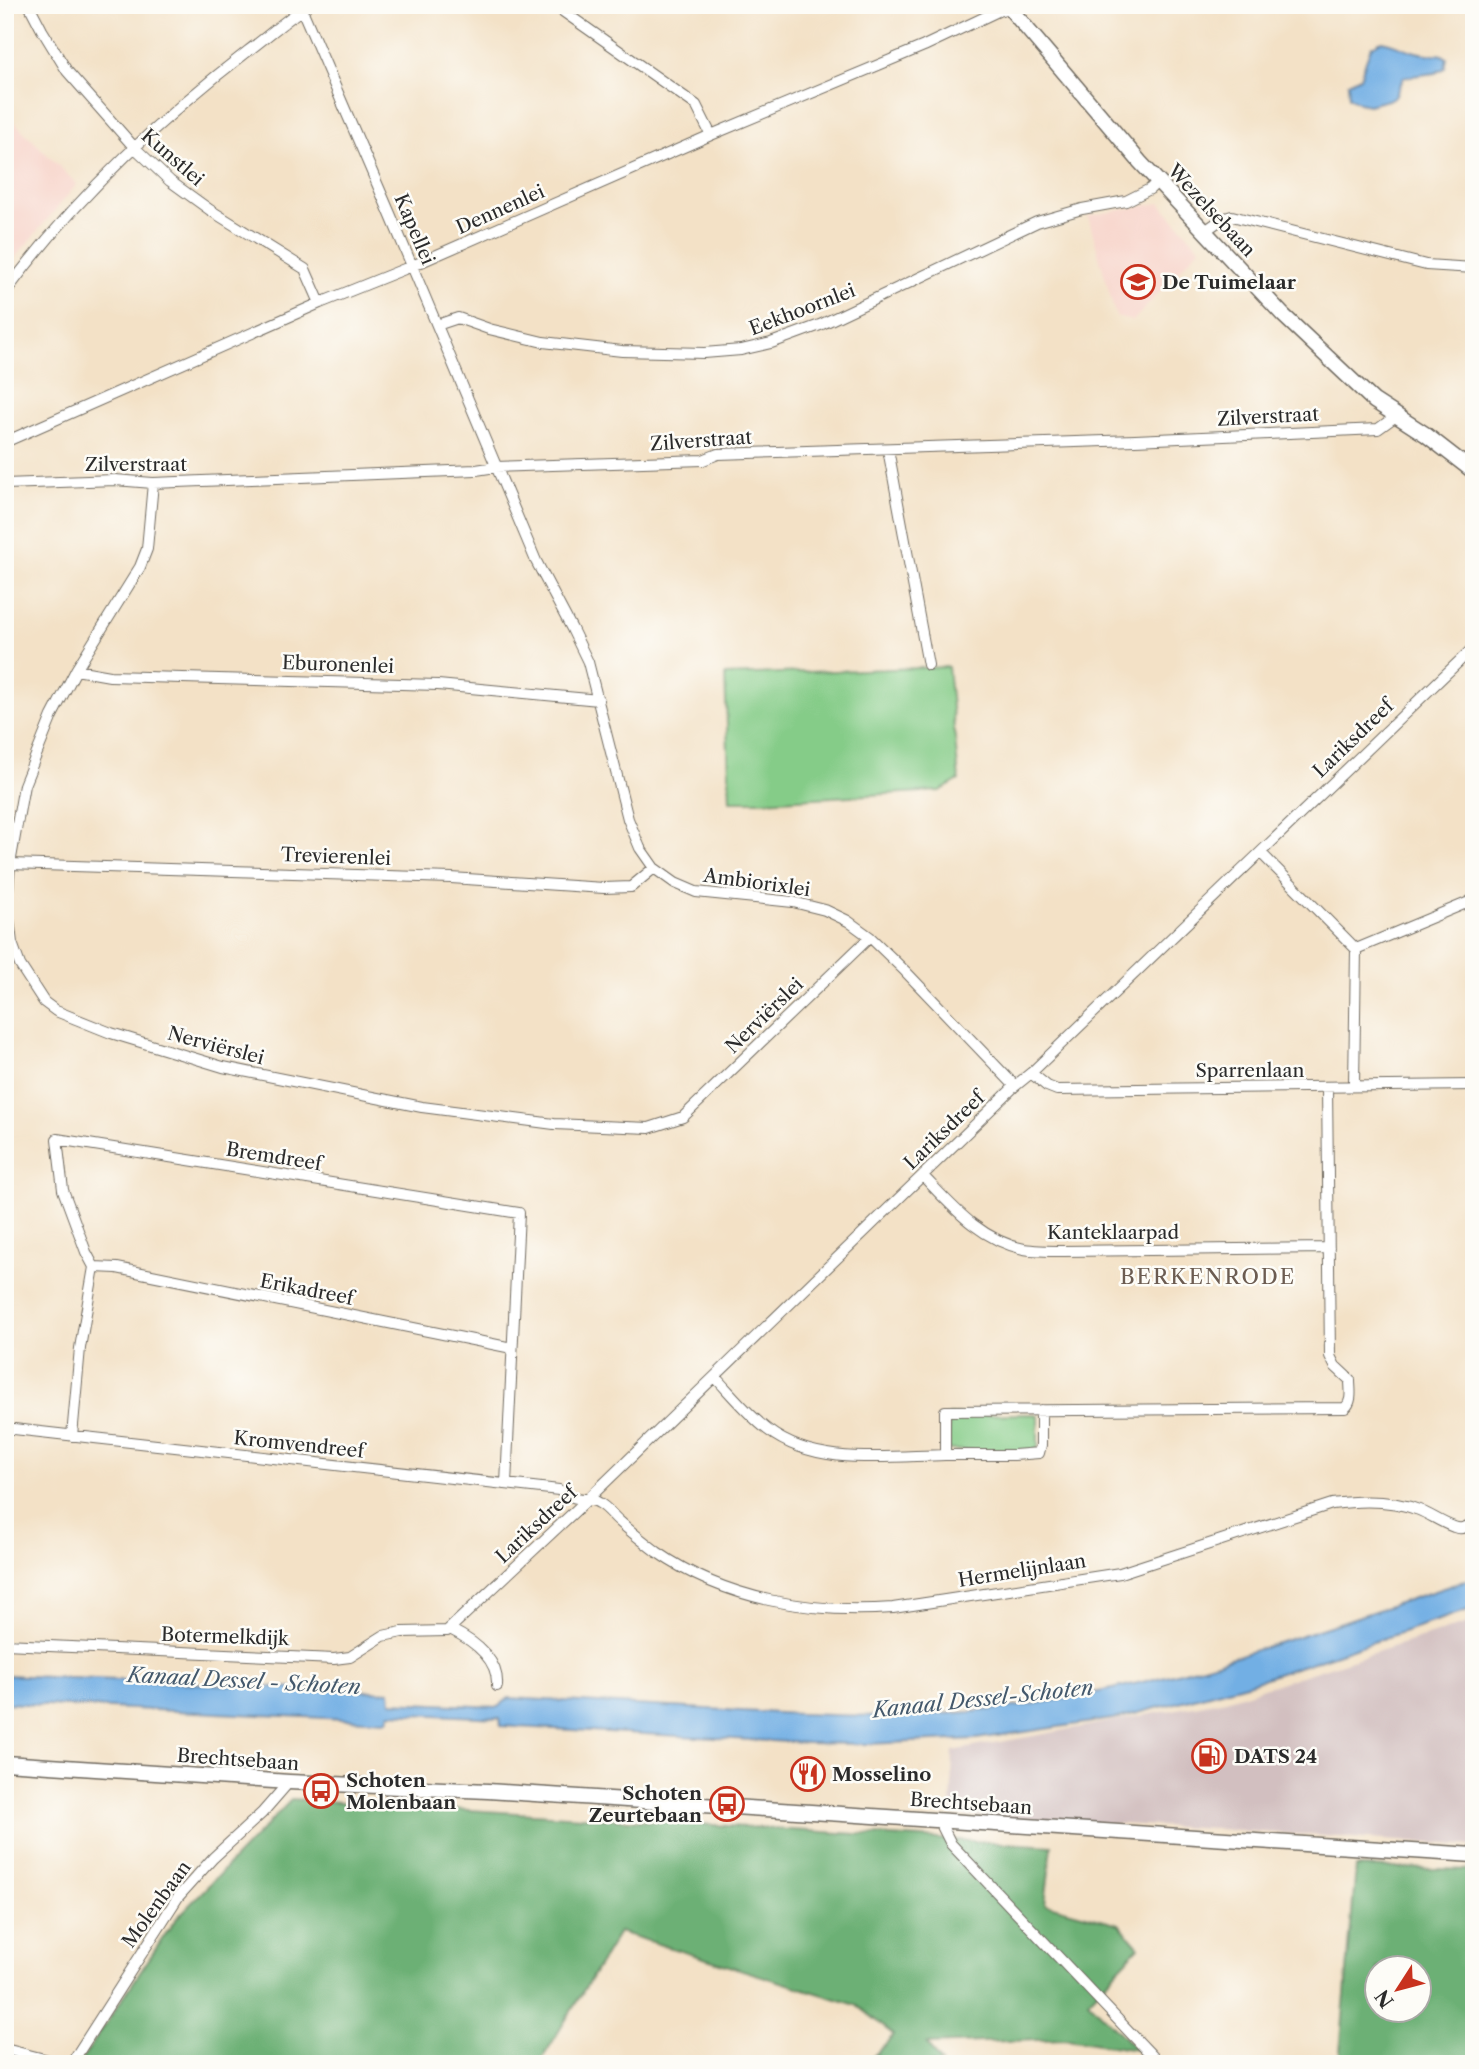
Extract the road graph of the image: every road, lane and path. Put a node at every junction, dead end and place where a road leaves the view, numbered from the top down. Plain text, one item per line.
1 (29, 5) edge
2 (554, 5) edge
3 (304, 6) edge
4 (1012, 6) edge
5 (711, 135) junction
6 (134, 147) junction
7 (1158, 181) junction
8 (1205, 232) junction
9 (412, 266) junction
10 (1474, 268) edge
11 (5, 293) edge
12 (320, 303) junction
13 (437, 325) junction
14 (1396, 416) junction
15 (5, 442) edge
16 (888, 449) junction
17 (496, 467) junction
18 (1474, 472) edge
19 (153, 483) junction
20 (5, 484) edge
21 (1474, 647) edge
22 (928, 665) dead end
23 (76, 670) junction
24 (599, 700) junction
25 (1261, 853) junction
26 (10, 864) junction
27 (654, 868) junction
28 (1474, 898) edge
29 (870, 937) junction
30 (1356, 949) junction
31 (1031, 1073) junction
32 (1354, 1085) junction
33 (1474, 1085) edge
34 (1015, 1086) junction
35 (1327, 1087) junction
36 (923, 1175) junction
37 (1329, 1248) junction
38 (94, 1267) junction
39 (512, 1348) junction
40 (715, 1377) junction
41 (1041, 1410) junction
42 (6, 1431) edge
43 (72, 1436) junction
44 (945, 1455) junction
45 (506, 1484) junction
46 (588, 1499) junction
47 (1474, 1522) edge
48 (450, 1629) junction
49 (5, 1644) edge
50 (497, 1686) dead end
51 (5, 1763) edge
52 (289, 1782) junction
53 (939, 1820) junction
54 (1474, 1855) edge
55 (5, 2049) edge
56 (64, 2064) edge
57 (71, 2064) edge
58 (1160, 2064) edge

1 - 6 street, Kunstlei
2 - 5 street
3 - 6 street
3 - 9 street, Kapellei
4 - 5 street, Dennenlei
4 - 7 main road, Wezelsebaan
5 - 9 street, Dennenlei
6 - 11 street
6 - 12 street, Kunstlei
7 - 8 main road, Wezelsebaan
7 - 13 street, Eekhoornlei
8 - 10 street
8 - 14 main road, Wezelsebaan
9 - 12 street, Dennenlei
9 - 13 street, Kapellei
12 - 15 street, Dennenlei
13 - 17 street, Kapellei
14 - 16 street, Zilverstraat
14 - 18 main road, Wezelsebaan
16 - 17 street, Zilverstraat
16 - 22 street
17 - 19 street, Zilverstraat
17 - 24 street, Ambiorixlei
19 - 20 street, Zilverstraat
19 - 23 street, Nerviërslei
21 - 25 street, Lariksdreef
23 - 24 street, Eburonenlei
23 - 26 street, Nerviërslei
24 - 27 street, Ambiorixlei
25 - 30 street
25 - 31 street, Lariksdreef
26 - 27 street, Trevierenlei
26 - 29 street, Nerviërslei
27 - 29 street, Ambiorixlei
28 - 30 street
29 - 34 street, Ambiorixlei
30 - 32 street
31 - 34 street, Lariksdreef
31 - 35 street, Sparrenlaan
32 - 33 street, Sparrenlaan
32 - 35 street, Sparrenlaan
34 - 36 street, Lariksdreef
35 - 37 street
36 - 37 street, Kanteklaarpad
36 - 40 street, Lariksdreef
37 - 41 street
38 - 39 street, Erikadreef
38 - 39 street, Bremdreef
38 - 43 street
39 - 45 street, Bremdreef
40 - 44 street
40 - 46 street, Lariksdreef
41 - 44 street
41 - 44 street
42 - 43 street, Kromvendreef
43 - 45 street, Kromvendreef
45 - 46 street, Kromvendreef
46 - 47 street, Hermelijnlaan
46 - 48 street, Lariksdreef
48 - 49 street, Botermelkdijk
48 - 50 street
51 - 52 main road, Brechtsebaan
52 - 53 main road, Brechtsebaan
52 - 57 street, Molenbaan
53 - 54 main road, Brechtsebaan
53 - 58 street
55 - 56 street

